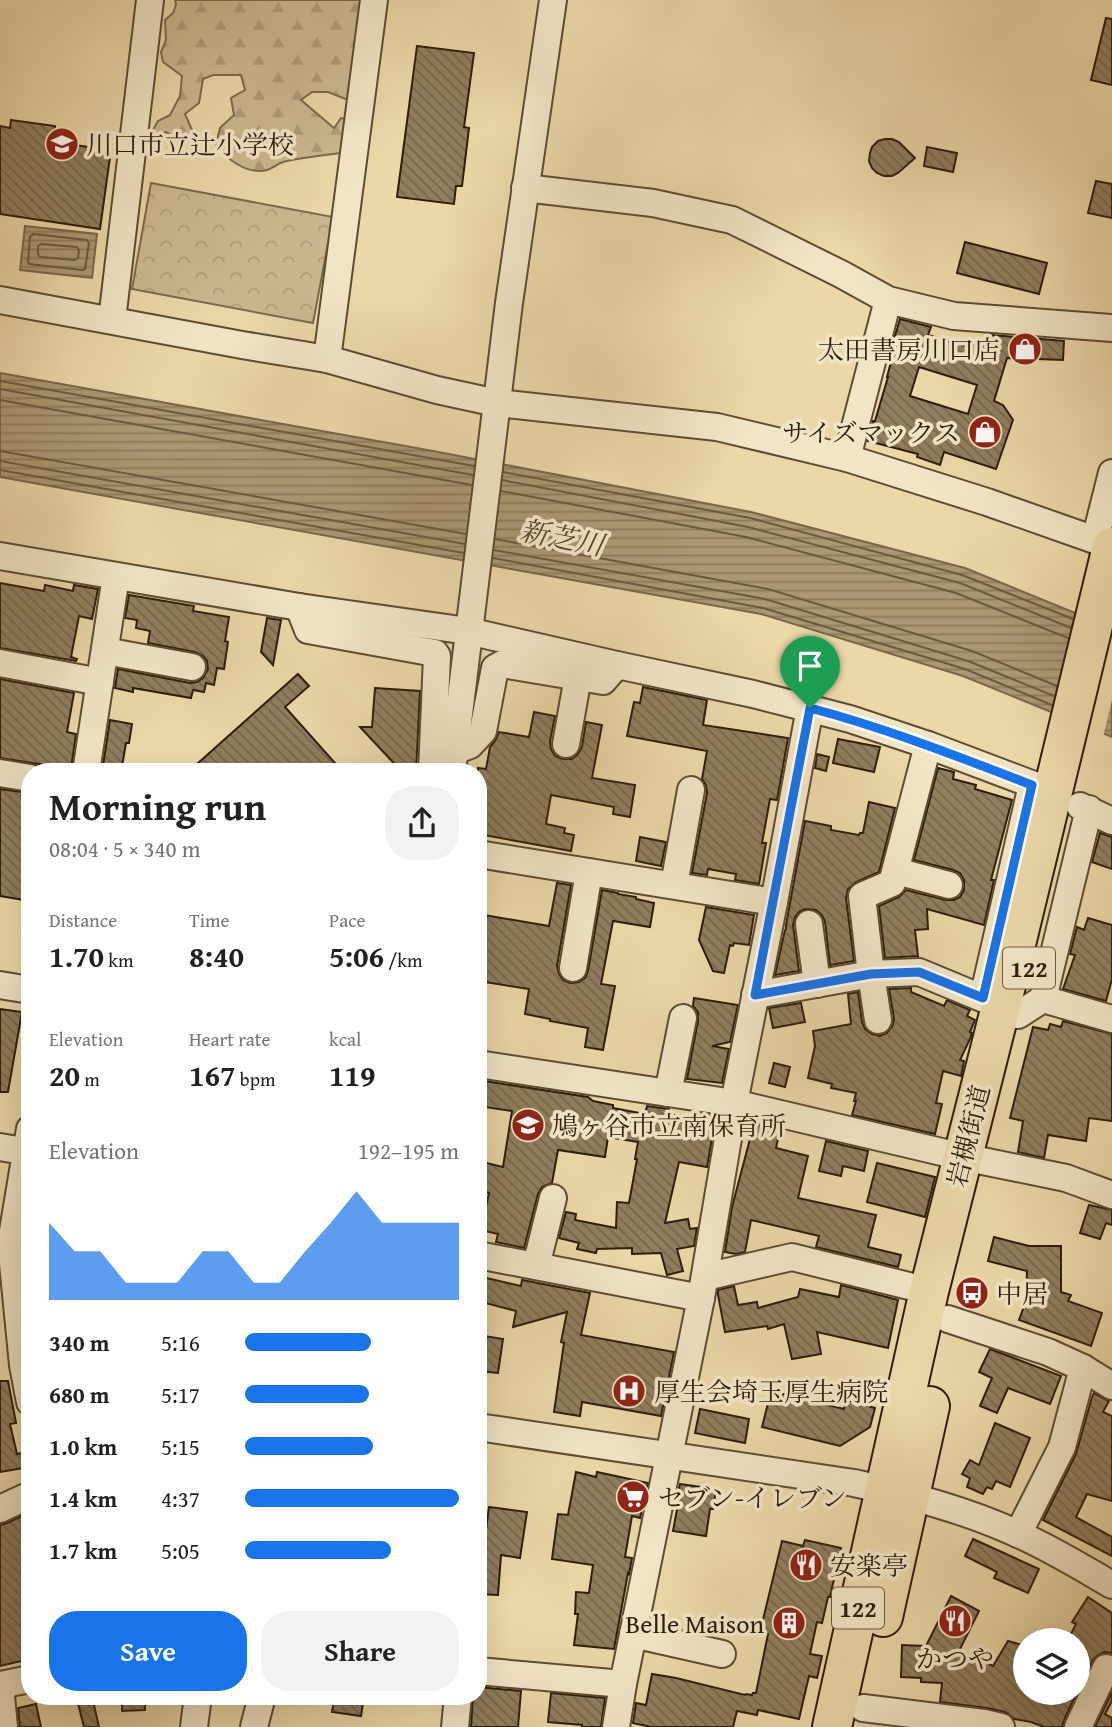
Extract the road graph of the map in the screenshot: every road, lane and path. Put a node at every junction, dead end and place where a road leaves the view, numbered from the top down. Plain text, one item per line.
1 (150, 0) edge
2 (374, 0) edge
3 (553, 0) edge
4 (525, 188) junction
5 (0, 300) edge
6 (888, 300) junction
7 (112, 320) junction
8 (1112, 328) edge
9 (327, 359) junction
10 (496, 408) junction
11 (847, 458) junction
12 (1112, 473) edge
13 (0, 556) edge
14 (1110, 557) edge
15 (117, 576) junction
16 (299, 607) junction
17 (469, 623) junction
18 (1112, 624) edge
19 (105, 651) junction
20 (0, 663) edge
21 (617, 665) junction
22 (192, 667) dead end
23 (578, 677) junction
24 (100, 682) junction
25 (810, 708) junction
26 (566, 744) dead end
27 (928, 745) junction
28 (453, 761) edge
29 (87, 763) edge
30 (432, 763) edge
31 (0, 773) edge
32 (21, 776) edge
33 (691, 790) dead end
34 (1070, 794) edge
35 (487, 855) edge
36 (896, 870) junction
37 (589, 872) junction
38 (949, 884) dead end
39 (674, 886) junction
40 (774, 902) junction
41 (809, 924) dead end
42 (573, 968) dead end
43 (871, 974) junction
44 (817, 984) junction
45 (0, 985) edge
46 (21, 988) edge
47 (755, 995) junction
48 (1011, 1004) junction
49 (683, 1018) dead end
50 (1112, 1019) edge
51 (878, 1020) dead end
52 (487, 1065) edge
53 (668, 1093) junction
54 (734, 1103) junction
55 (21, 1145) edge
56 (0, 1147) edge
57 (973, 1158) junction
58 (21, 1185) edge
59 (1112, 1195) edge
60 (553, 1198) dead end
61 (487, 1257) edge
62 (536, 1266) junction
63 (703, 1287) junction
64 (939, 1305) junction
65 (18, 1365) edge
66 (1083, 1368) junction
67 (1112, 1386) edge
68 (487, 1428) edge
69 (669, 1455) junction
70 (897, 1493) junction
71 (21, 1499) edge
72 (0, 1509) edge
73 (1018, 1534) junction
74 (1112, 1585) edge
75 (633, 1634) junction
76 (722, 1654) dead end
77 (1106, 1668) dead end
78 (487, 1672) edge
79 (21, 1681) edge
80 (623, 1684) junction
81 (197, 1705) edge
82 (260, 1705) edge
83 (456, 1705) edge
84 (851, 1721) edge
85 (4, 1727) edge
86 (194, 1727) edge
87 (254, 1727) edge
88 (455, 1727) edge
89 (616, 1727) edge
90 (1001, 1727) edge
91 (1078, 1727) edge

1 - 7 street
2 - 9 street
3 - 4 street
4 - 6 street
4 - 10 street
5 - 7 street
6 - 8 street
6 - 11 street
7 - 9 street
9 - 10 street
10 - 11 street
10 - 17 street
11 - 12 street
13 - 15 street
14 - 34 highway, 岩槻街道 / 122
15 - 16 street
15 - 19 street
16 - 17 street
16 - 30 street
17 - 21 street
17 - 28 street
18 - 34 highway, 岩槻街道 / 122
19 - 22 street
19 - 24 street
20 - 24 street
21 - 23 street
21 - 25 street
23 - 26 street
23 - 28 street
24 - 29 street
25 - 27 street
25 - 40 street
27 - 34 street
27 - 36 street
31 - 32 street
33 - 39 street
34 - 48 highway, 岩槻街道 / 122
35 - 37 street
36 - 38 street
36 - 43 street
37 - 39 street
37 - 42 street
39 - 40 street
40 - 47 street
41 - 44 street
43 - 44 street
43 - 48 street
43 - 51 street
44 - 47 street
45 - 46 street
47 - 54 street
48 - 50 street
48 - 57 highway, 岩槻街道 / 122
49 - 53 street
52 - 53 street
53 - 54 street
54 - 57 street
54 - 63 street
55 - 56 street
57 - 59 street
57 - 64 highway, 岩槻街道 / 122
58 - 65 street
60 - 62 street
61 - 62 street
62 - 63 street
63 - 64 street
63 - 69 street
64 - 66 street
64 - 70 highway, 岩槻街道 / 122
66 - 67 street
66 - 73 street
68 - 69 street
69 - 70 street
69 - 75 street
70 - 73 street
70 - 84 highway, 岩槻街道 / 122
71 - 72 street
73 - 74 street
75 - 76 street
75 - 80 street
77 - 91 street
78 - 80 street
79 - 85 street
80 - 89 street
81 - 86 street
82 - 87 street
83 - 88 street
84 - 90 street

